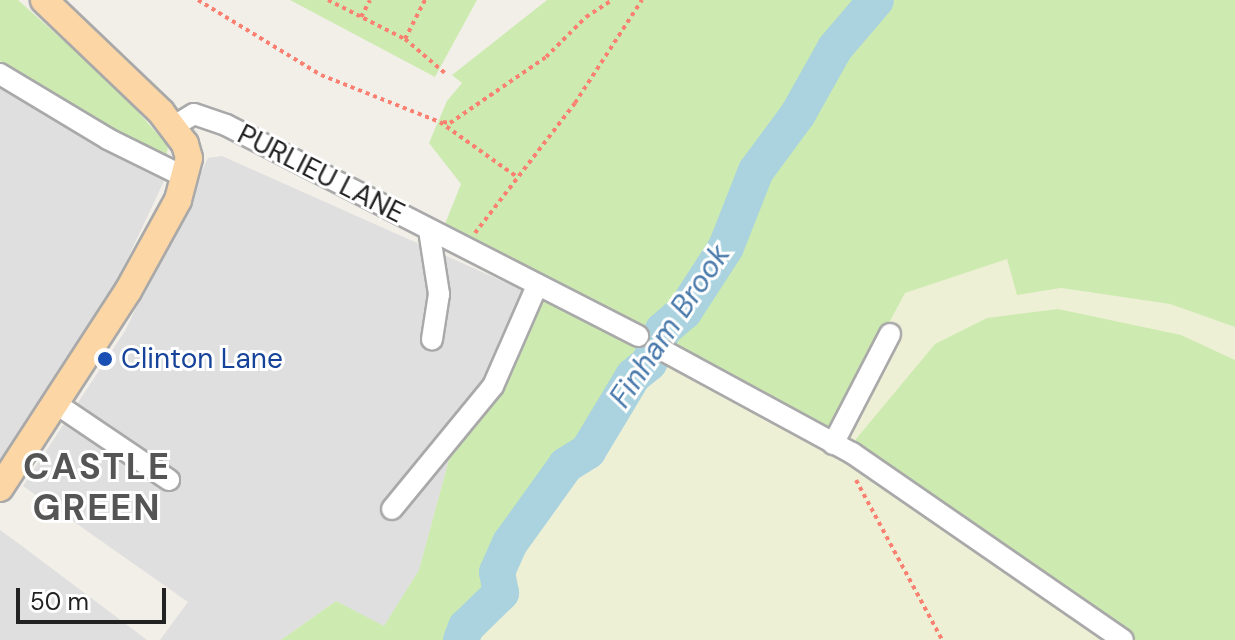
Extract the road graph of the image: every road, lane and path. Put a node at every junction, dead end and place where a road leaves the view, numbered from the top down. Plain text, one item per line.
1 (44, 0) edge
2 (198, 0) edge
3 (328, 0) edge
4 (370, 0) edge
5 (425, 0) edge
6 (612, 0) edge
7 (642, 0) edge
8 (361, 17) junction
9 (405, 39) junction
10 (445, 73) dead end
11 (0, 74) edge
12 (440, 122) junction
13 (174, 126) junction
14 (185, 177) junction
15 (517, 177) junction
16 (429, 230) junction
17 (467, 249) junction
18 (537, 286) junction
19 (890, 334) dead end
20 (638, 336) dead end
21 (432, 339) dead end
22 (666, 352) dead end
23 (58, 405) junction
24 (833, 444) junction
25 (852, 453) junction
26 (169, 480) dead end
27 (0, 488) edge
28 (392, 509) dead end
29 (942, 640) edge
30 (1123, 640) edge

1 - 13 main road
2 - 12 path
3 - 8 path
4 - 8 path
5 - 9 path
6 - 12 path
7 - 15 path
8 - 9 path
9 - 10 path
11 - 14 street
12 - 15 path
13 - 14 main road
13 - 16 street, PURLIEU LANE
14 - 23 main road
15 - 17 path
16 - 17 street, PURLIEU LANE
16 - 21 street
17 - 18 street, PURLIEU LANE
18 - 20 street, PURLIEU LANE
18 - 28 street
19 - 24 street
22 - 24 street
23 - 26 street
23 - 27 main road
24 - 25 street
25 - 29 path
25 - 30 street

